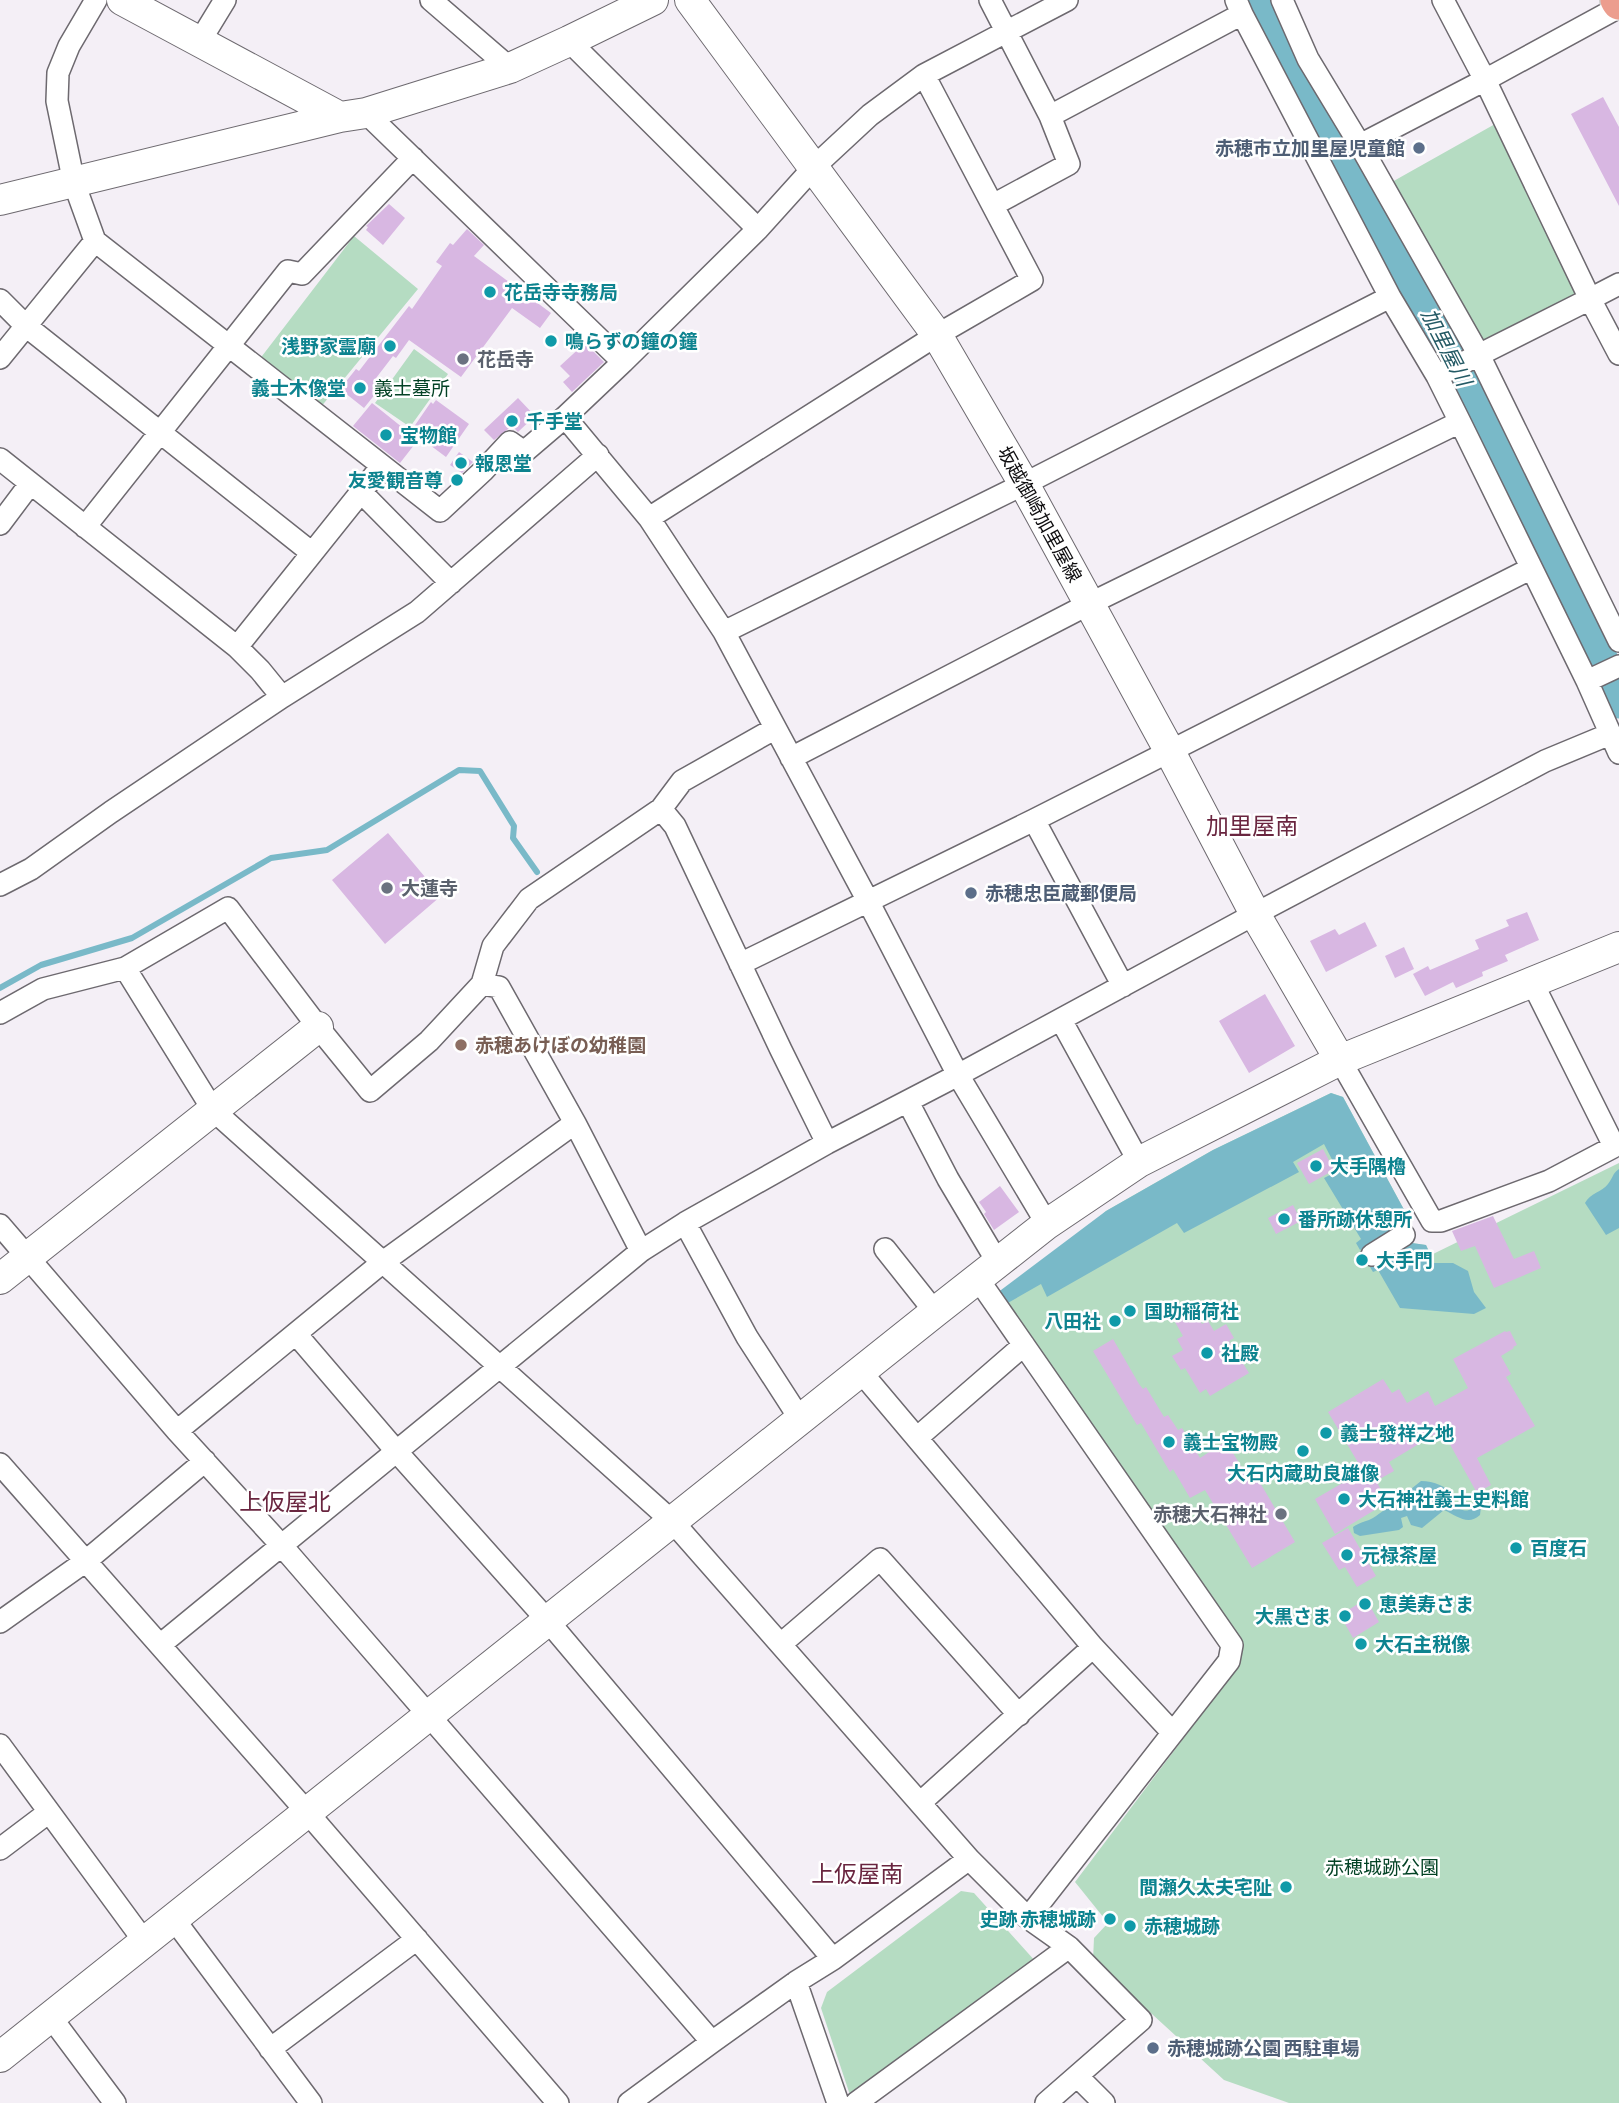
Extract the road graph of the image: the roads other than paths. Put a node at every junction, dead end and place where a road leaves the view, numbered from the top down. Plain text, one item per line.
1 (96, 0) edge
2 (122, 0) edge
3 (225, 0) edge
4 (431, 0) edge
5 (653, 0) edge
6 (690, 0) edge
7 (990, 0) edge
8 (1067, 0) edge
9 (1282, 0) edge
10 (1443, 0) edge
11 (1618, 3) edge
12 (1239, 7) edge
13 (1007, 32) junction
14 (200, 41) junction
15 (569, 41) junction
16 (510, 68) junction
17 (924, 75) junction
18 (1485, 80) junction
19 (353, 115) junction
20 (1050, 116) junction
21 (1360, 145) junction
22 (414, 158) junction
23 (814, 167) junction
24 (75, 183) junction
25 (0, 200) edge
26 (993, 205) junction
27 (758, 229) junction
28 (95, 241) junction
29 (1619, 284) edge
30 (1390, 297) junction
31 (1590, 299) junction
32 (0, 300) edge
33 (26, 326) junction
34 (937, 335) junction
35 (228, 346) junction
36 (1619, 354) edge
37 (1479, 355) junction
38 (0, 358) edge
39 (623, 362) junction
40 (1437, 376) junction
41 (565, 417) junction
42 (1460, 422) junction
43 (161, 432) junction
44 (598, 455) junction
45 (0, 459) edge
46 (381, 467) junction
47 (30, 484) junction
48 (1024, 484) junction
49 (360, 491) junction
50 (649, 519) junction
51 (0, 524) edge
52 (85, 527) junction
53 (312, 553) junction
54 (1531, 569) junction
55 (451, 583) junction
56 (1089, 604) junction
57 (724, 632) junction
58 (1619, 641) edge
59 (237, 647) junction
60 (1619, 666) edge
61 (1587, 681) junction
62 (282, 697) junction
63 (774, 729) junction
64 (1614, 744) edge
65 (1169, 750) junction
66 (791, 758) junction
67 (661, 809) junction
68 (1034, 820) junction
69 (0, 885) edge
70 (868, 901) junction
71 (1255, 914) junction
72 (1619, 947) edge
73 (740, 964) junction
74 (125, 968) junction
75 (1532, 982) junction
76 (482, 984) junction
77 (1123, 986) junction
78 (0, 1013) edge
79 (1061, 1020) junction
80 (318, 1027) junction
81 (1340, 1060) junction
82 (958, 1075) junction
83 (908, 1102) junction
84 (213, 1110) junction
85 (575, 1123) junction
86 (828, 1143) junction
87 (1617, 1145) edge
88 (1139, 1162) junction
89 (685, 1223) junction
90 (1047, 1224) junction
91 (0, 1225) edge
92 (1404, 1235) dead end
93 (885, 1249) dead end
94 (641, 1251) junction
95 (1371, 1255) dead end
96 (29, 1256) junction
97 (383, 1262) junction
98 (988, 1271) junction
99 (0, 1279) edge
100 (935, 1312) junction
101 (296, 1334) junction
102 (1024, 1345) junction
103 (501, 1367) junction
104 (861, 1372) junction
105 (800, 1419) junction
106 (177, 1431) junction
107 (918, 1437) junction
108 (397, 1452) junction
109 (205, 1461) junction
110 (0, 1464) edge
111 (674, 1521) junction
112 (282, 1546) junction
113 (86, 1561) junction
114 (0, 1622) edge
115 (548, 1622) junction
116 (780, 1644) junction
117 (160, 1645) junction
118 (1093, 1647) junction
119 (1019, 1715) junction
120 (428, 1717) junction
121 (1172, 1732) junction
122 (0, 1745) edge
123 (920, 1803) junction
124 (49, 1812) junction
125 (307, 1812) junction
126 (0, 1849) edge
127 (969, 1859) junction
128 (173, 1918) junction
129 (1028, 1918) junction
130 (417, 1939) junction
131 (144, 1941) junction
132 (1069, 1947) junction
133 (833, 1959) junction
134 (796, 1982) junction
135 (50, 2016) junction
136 (712, 2042) junction
137 (270, 2049) junction
138 (0, 2057) edge
139 (1078, 2077) junction
140 (116, 2103) edge
141 (310, 2103) edge
142 (558, 2103) edge
143 (629, 2103) edge
144 (838, 2103) edge
145 (856, 2103) edge
146 (1046, 2103) edge
147 (1104, 2103) edge

1 - 24 street
2 - 14 street
3 - 14 street
4 - 16 street
5 - 15 street
6 - 23 street, 坂越御崎加里屋線
7 - 13 street
8 - 13 street
9 - 21 street
10 - 18 street
11 - 18 street
12 - 20 street
12 - 30 street
13 - 17 street
13 - 20 street
14 - 19 street
15 - 16 street
15 - 27 street
16 - 19 street
17 - 23 street
17 - 26 street
18 - 21 street
18 - 31 street
19 - 22 street
19 - 24 street
20 - 26 street
21 - 37 street
22 - 35 street
22 - 39 street
23 - 27 street
23 - 34 street, 坂越御崎加里屋線
24 - 25 street
24 - 28 street
26 - 34 street
27 - 39 street
28 - 33 street
28 - 35 street
29 - 31 street
30 - 40 street
30 - 48 street
31 - 36 street
31 - 37 street
32 - 33 street
33 - 38 street
33 - 43 street
34 - 48 street, 坂越御崎加里屋線
34 - 50 street
35 - 43 street
35 - 46 street
37 - 40 street
37 - 58 street
39 - 41 street
40 - 42 street
41 - 44 street
41 - 46 street
42 - 54 street
42 - 56 street
43 - 52 street
43 - 53 street
44 - 50 street
44 - 55 street
45 - 47 street
46 - 49 street
47 - 51 street
47 - 52 street
48 - 56 street, 坂越御崎加里屋線
48 - 57 street
49 - 53 street
49 - 55 street
50 - 57 street
52 - 59 street
53 - 59 street
54 - 61 street
54 - 65 street
55 - 62 street
56 - 65 street, 坂越御崎加里屋線
56 - 66 street
57 - 63 street
59 - 62 street
60 - 61 street
61 - 64 street
62 - 69 street
63 - 66 street
63 - 67 street
64 - 71 street
65 - 68 street
65 - 71 street, 坂越御崎加里屋線
66 - 70 street
67 - 73 street
67 - 76 street
68 - 70 street
68 - 77 street
70 - 73 street
70 - 82 street
71 - 77 street
71 - 81 street, 坂越御崎加里屋線
72 - 75 street
73 - 86 street
74 - 78 street
74 - 80 street
74 - 84 street
75 - 81 street
75 - 87 street
76 - 80 street
76 - 85 street
77 - 79 street
79 - 82 street
79 - 88 street
80 - 84 street
81 - 87 street
81 - 88 street
82 - 83 street
82 - 90 street
83 - 86 street
83 - 98 street
84 - 96 street
84 - 97 street
85 - 94 street
85 - 97 street
86 - 89 street
88 - 90 street
89 - 94 street
89 - 105 street
90 - 98 street
91 - 96 street
92 - 95 street
93 - 100 street
94 - 103 street
96 - 99 street
96 - 106 street
97 - 101 street
97 - 103 street
98 - 100 street
98 - 102 street
100 - 104 street
101 - 106 street
101 - 108 street
102 - 107 street
102 - 121 street
103 - 108 street
103 - 111 street
104 - 105 street
104 - 107 street
105 - 111 street
106 - 109 street
107 - 118 street
108 - 112 street
108 - 115 street
109 - 112 street
109 - 113 street
110 - 113 street
111 - 115 street
111 - 116 street
112 - 117 street
112 - 120 street
113 - 114 street
113 - 117 street
115 - 120 street
115 - 133 street
116 - 119 street
116 - 123 street
117 - 125 street
118 - 119 street
118 - 121 street
119 - 123 street
120 - 125 street
120 - 136 street
121 - 129 street
122 - 124 street
123 - 127 street
124 - 126 street
124 - 131 street
125 - 128 street
125 - 130 street
127 - 129 street
127 - 133 street
128 - 131 street
128 - 137 street
129 - 132 street
130 - 137 street
130 - 142 street
131 - 135 street
132 - 139 street
132 - 145 street
133 - 134 street
134 - 136 street
134 - 144 street
135 - 138 street
135 - 140 street
136 - 143 street
137 - 141 street
139 - 146 street
139 - 147 street

